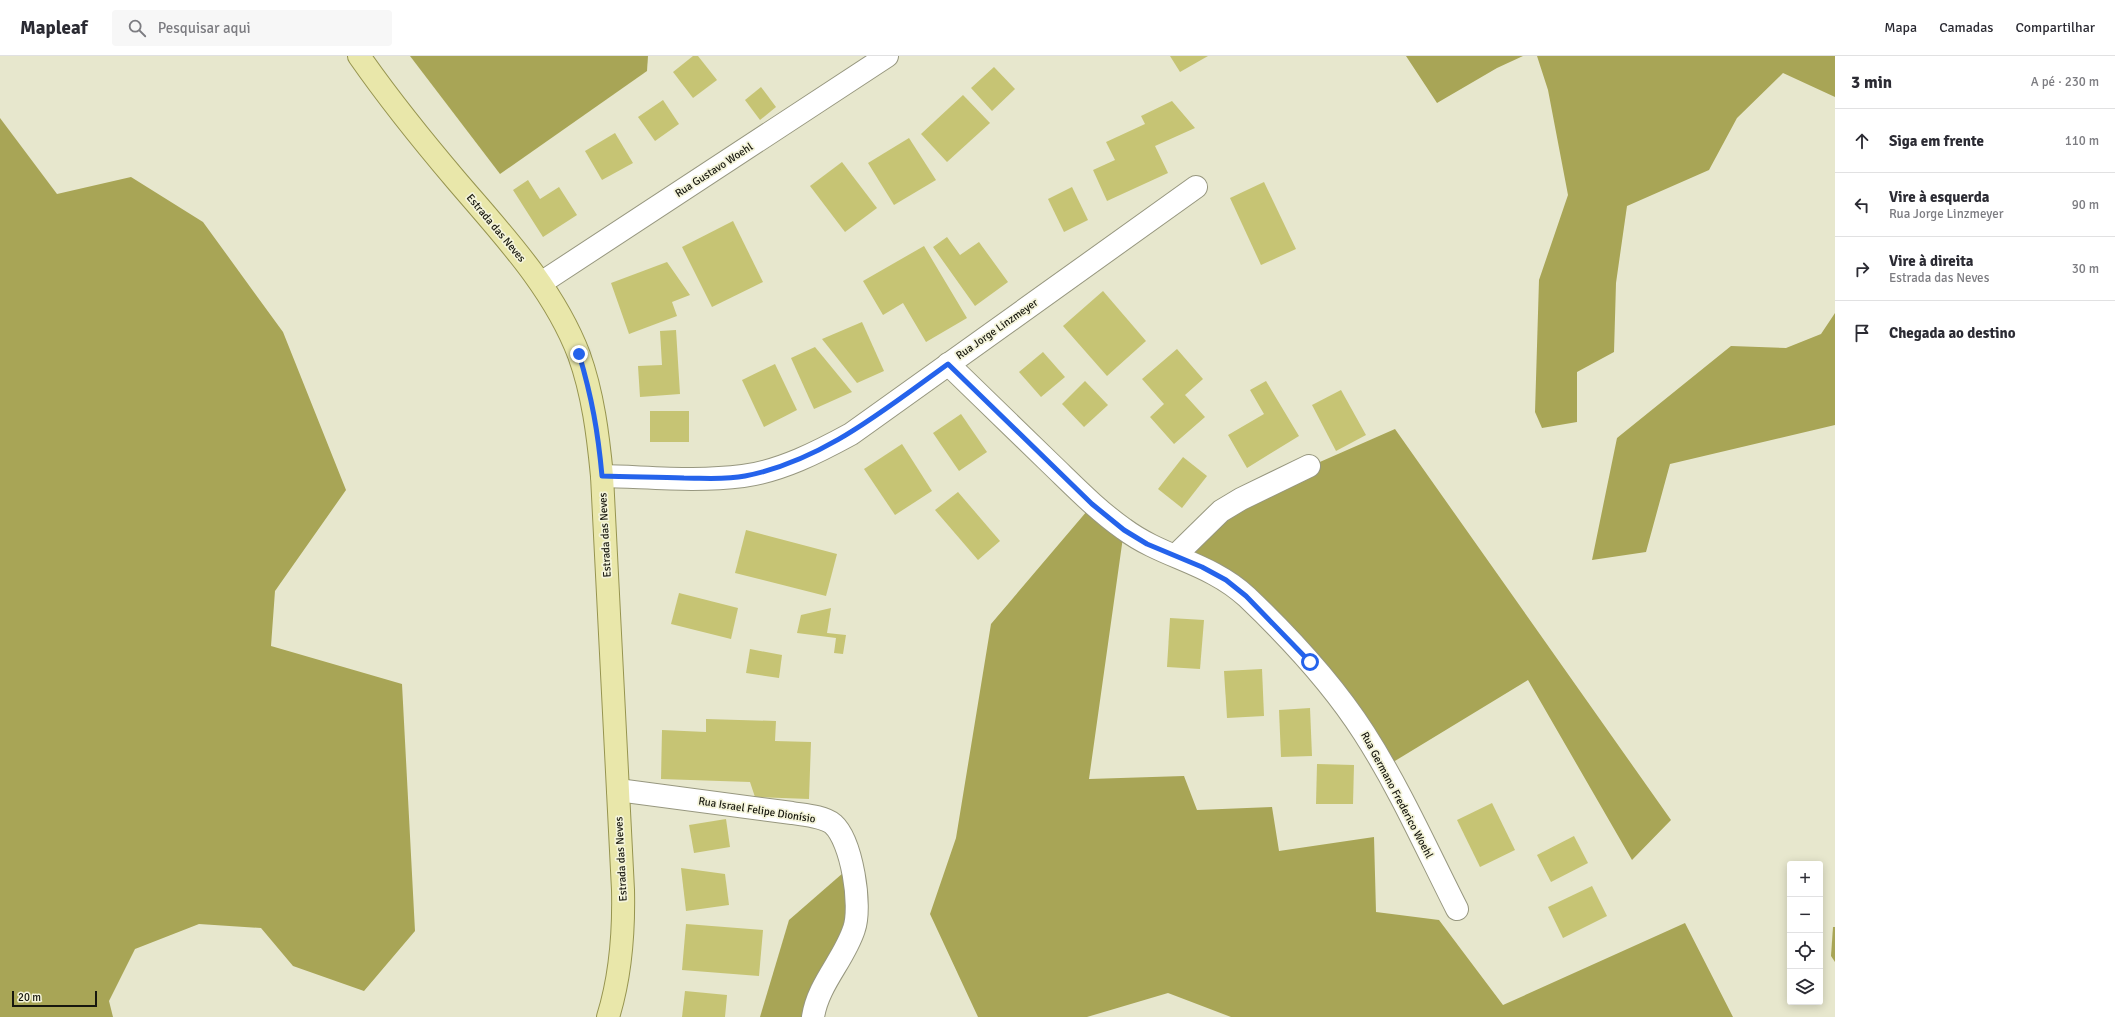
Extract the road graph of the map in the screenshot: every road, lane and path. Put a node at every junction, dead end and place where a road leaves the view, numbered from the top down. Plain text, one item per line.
1 (359, 56) edge
2 (887, 56) edge
3 (1196, 187) dead end
4 (541, 283) junction
5 (948, 364) junction
6 (1309, 466) dead end
7 (602, 476) junction
8 (1176, 556) junction
9 (618, 790) junction
10 (1457, 909) dead end
11 (608, 1017) edge
12 (813, 1017) edge

1 - 4 main road, Estrada das Neves
2 - 4 street, Rua Gustavo Woehl
3 - 5 street, Rua Jorge Linzmeyer
4 - 7 main road, Estrada das Neves
5 - 7 street, Rua Jorge Linzmeyer
5 - 8 street, Rua Germano Frederico Woehl
6 - 8 street
7 - 9 main road, Estrada das Neves
8 - 10 street, Rua Germano Frederico Woehl
9 - 11 main road, Estrada das Neves
9 - 12 street, Rua Israel Felipe Dionísio

